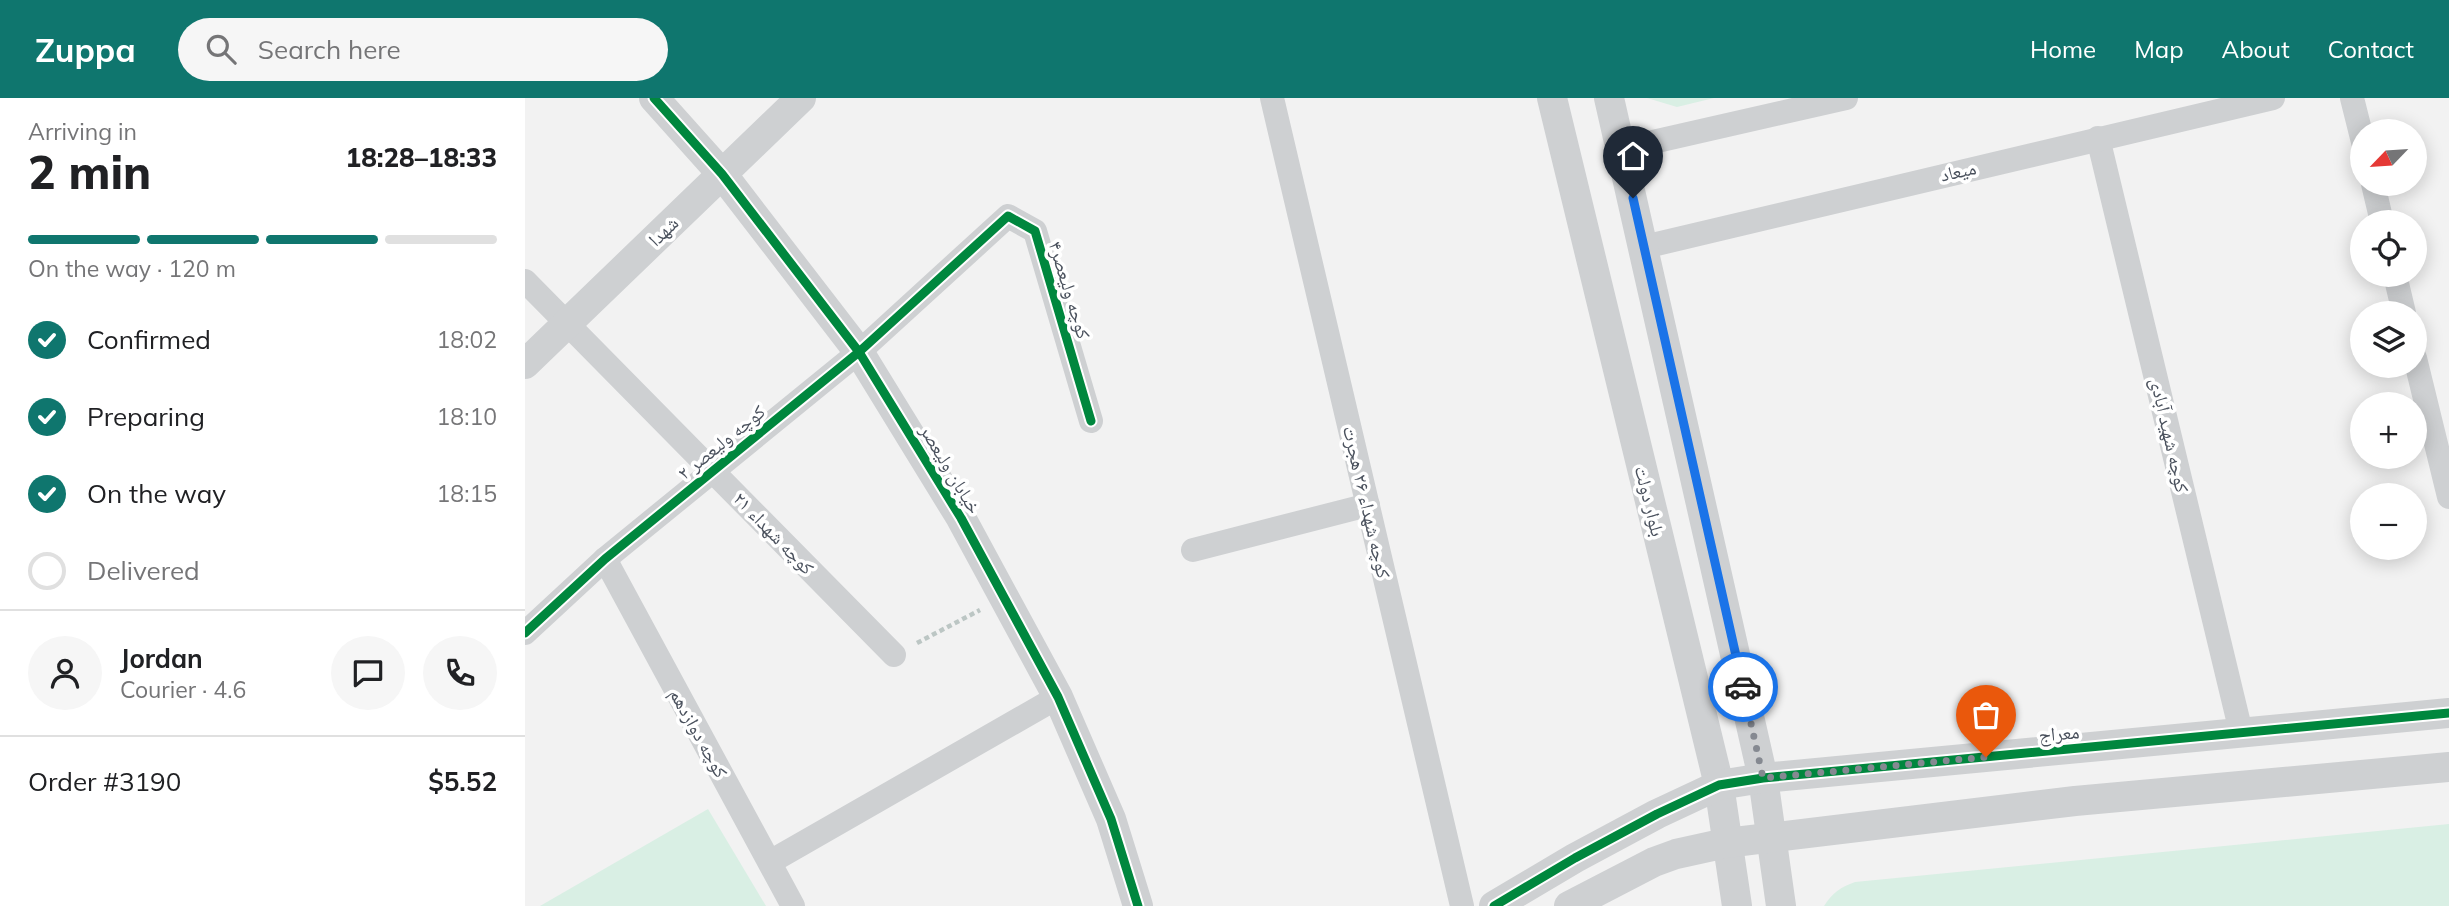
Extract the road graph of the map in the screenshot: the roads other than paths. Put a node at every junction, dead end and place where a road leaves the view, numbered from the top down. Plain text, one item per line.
1 (654, 98) edge
2 (801, 98) edge
3 (1272, 98) edge
4 (1552, 98) edge
5 (1609, 98) edge
6 (1846, 98) edge
7 (2273, 98) edge
8 (2352, 98) edge
9 (2357, 119) edge
10 (2098, 138) junction
11 (1622, 149) junction
12 (722, 174) junction
13 (1644, 247) junction
14 (525, 281) edge
15 (566, 324) junction
16 (859, 352) junction
17 (525, 364) edge
18 (2420, 378) edge
19 (1091, 421) dead end
20 (713, 471) junction
21 (2449, 498) edge
22 (1368, 505) junction
23 (1193, 550) dead end
24 (605, 559) junction
25 (525, 633) edge
26 (894, 655) road end
27 (1058, 697) junction
28 (2449, 713) edge
29 (2241, 732) junction
30 (2449, 767) edge
31 (1763, 778) junction
32 (1719, 785) junction
33 (1770, 837) junction
34 (1726, 843) junction
35 (769, 862) junction
36 (793, 906) edge
37 (1138, 906) edge
38 (1462, 906) edge
39 (1493, 906) edge
40 (1569, 906) edge
41 (1737, 906) edge
42 (1781, 906) edge

1 - 12 street, خیابان ولیعصر
2 - 12 street, شهدا
3 - 22 street, کوچه شهداء ۲۶ هجرت
4 - 32 street, بلوار دولت
5 - 11 street
6 - 11 street
7 - 10 street, میعاد
8 - 9 street
10 - 13 street, میعاد
10 - 29 street, کوچه شهید آبادی
11 - 13 street
12 - 15 street, شهدا
12 - 16 street, خیابان ولیعصر
13 - 31 street
14 - 15 street, کوچه شهداء ۲۱
15 - 17 street, شهدا
15 - 20 street, کوچه شهداء ۲۱
16 - 19 street, کوچه ولیعصر۴
16 - 20 street, کوچه ولیعصر ۲
16 - 27 street, خیابان ولیعصر
18 - 21 street
20 - 24 street, کوچه ولیعصر ۲
20 - 26 street, کوچه شهداء ۲۱
22 - 23 street
22 - 38 street, کوچه شهداء ۲۶ هجرت
24 - 25 street, کوچه ولیعصر ۲
24 - 35 street, کوچه دوازدهم
27 - 35 street
27 - 37 street, خیابان ولیعصر
28 - 29 street, معراج
29 - 31 street, معراج
30 - 33 street
31 - 32 street, معراج
31 - 33 street
32 - 34 street, بلوار دولت
32 - 39 street, معراج
33 - 34 street
33 - 42 street
34 - 40 street
34 - 41 street, بلوار دولت
35 - 36 street, کوچه دوازدهم

